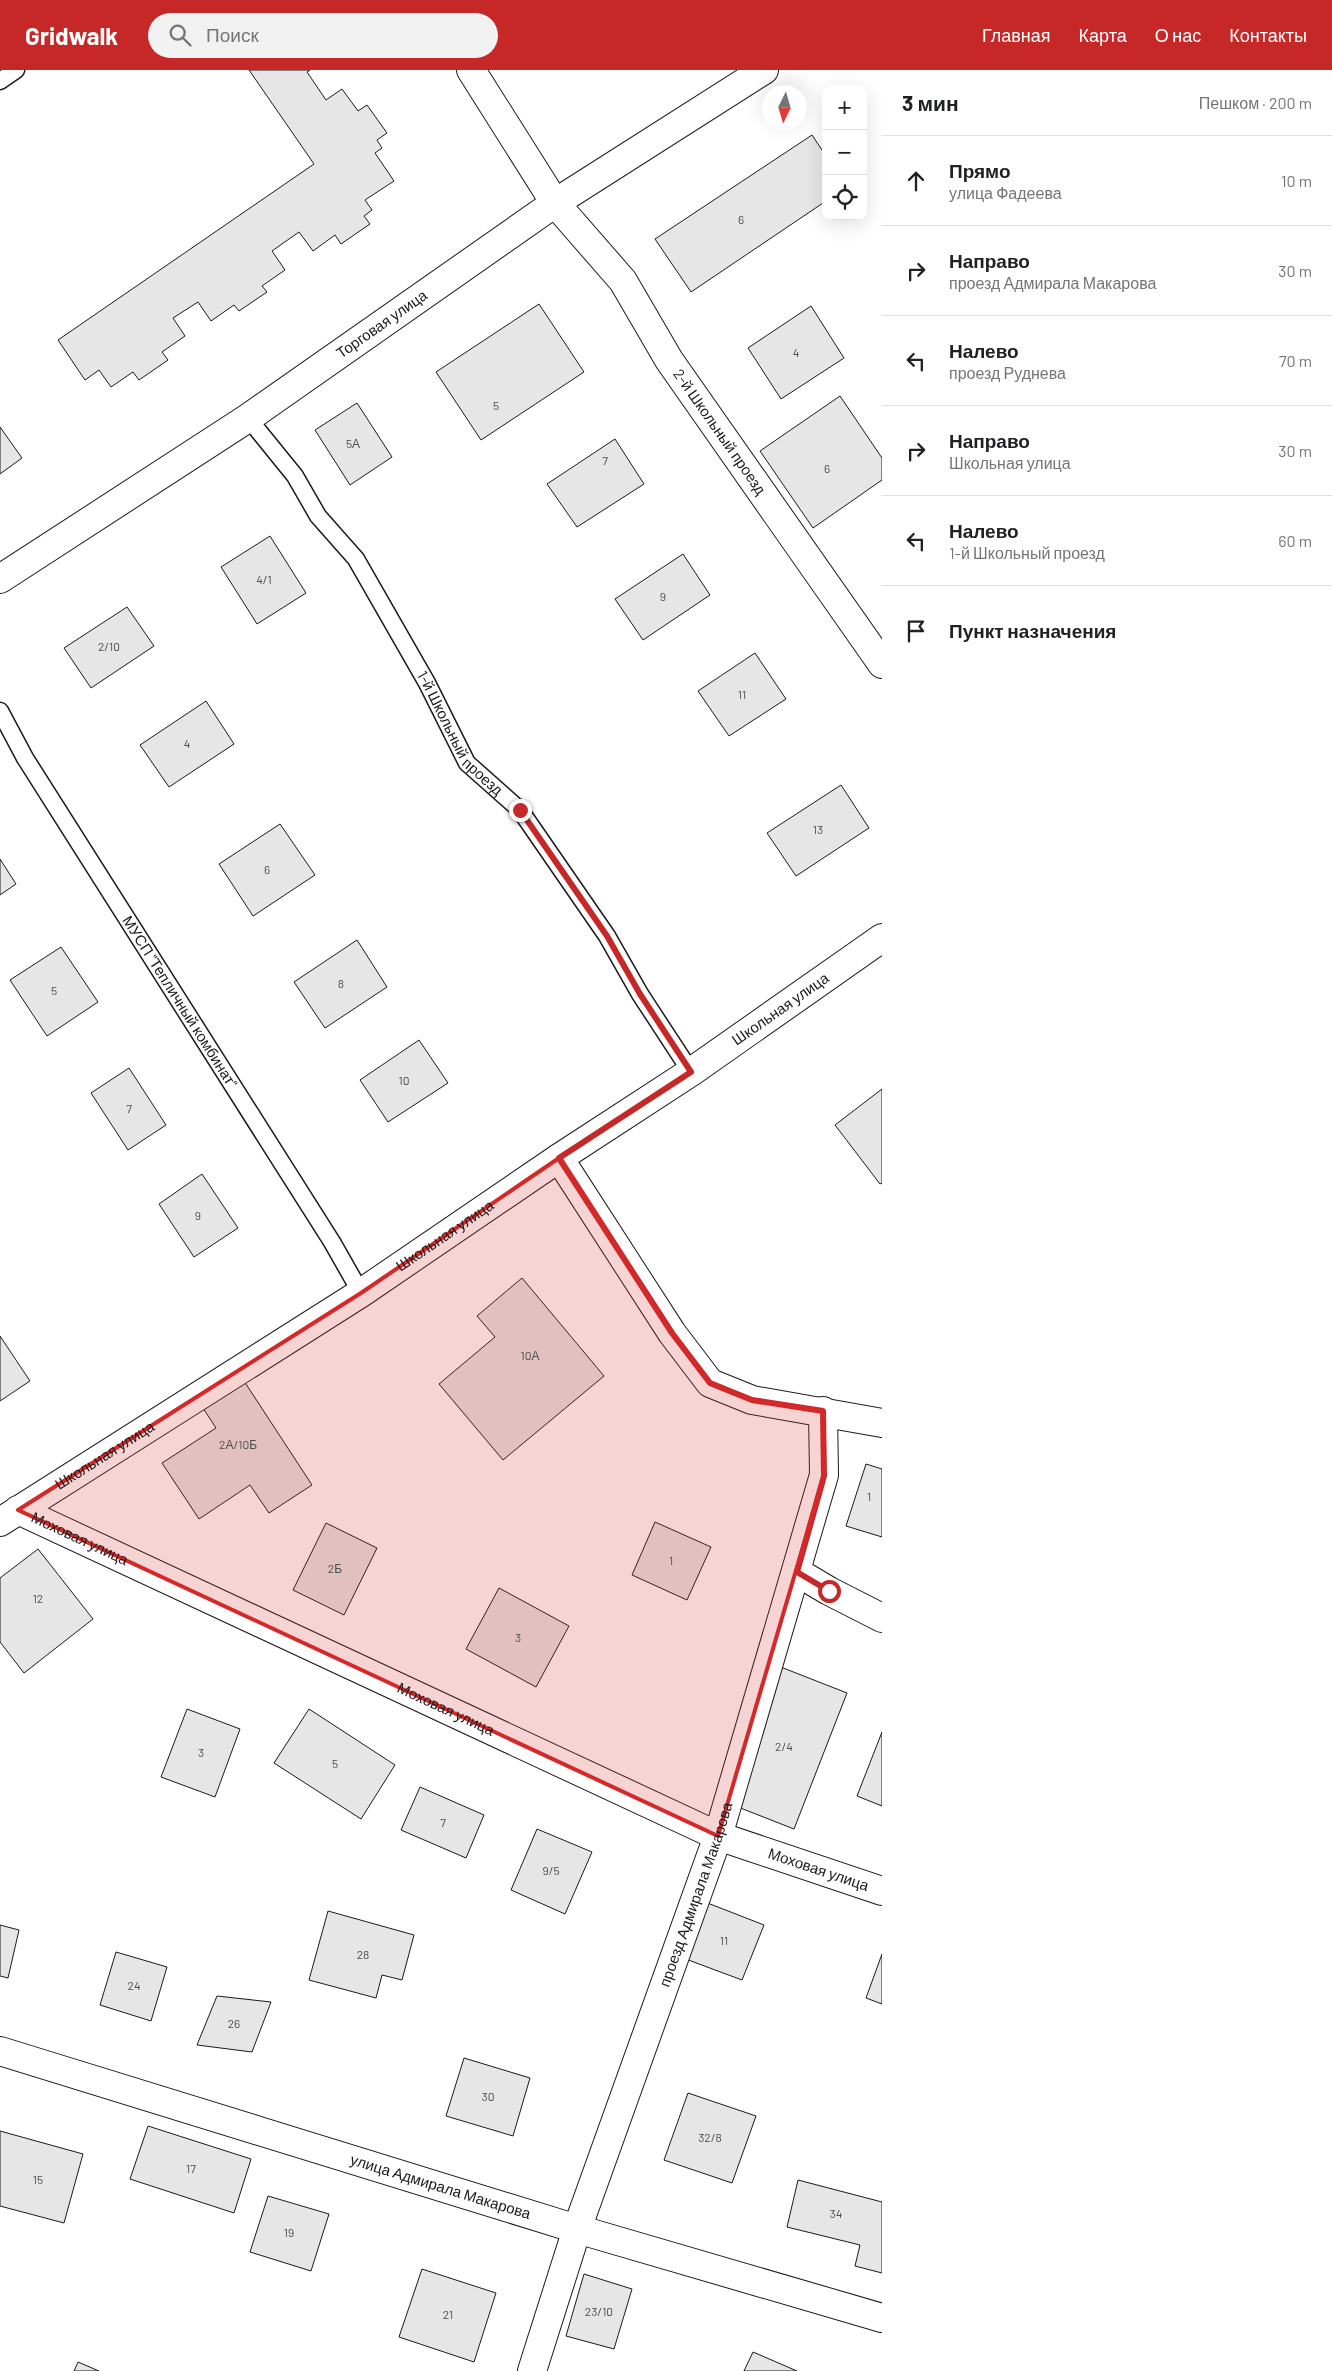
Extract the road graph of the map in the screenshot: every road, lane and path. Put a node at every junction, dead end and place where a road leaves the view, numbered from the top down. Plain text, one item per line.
1 (16, 70) edge
2 (471, 70) edge
3 (764, 70) edge
4 (0, 81) edge
5 (555, 203) junction
6 (248, 418) junction
7 (0, 579) edge
8 (882, 664) edge
9 (0, 711) edge
10 (882, 938) edge
11 (691, 1072) junction
12 (559, 1158) junction
13 (361, 1293) junction
14 (823, 1411) junction
15 (882, 1423) edge
16 (9, 1516) edge
17 (797, 1572) junction
18 (882, 1618) edge
19 (718, 1836) junction
20 (882, 1891) edge
21 (0, 2051) edge
22 (577, 2229) junction
23 (882, 2318) edge
24 (532, 2371) edge

1 - 4 lane
2 - 5 street, 2-й Школьный проезд
3 - 5 street, Торговая улица
5 - 6 street, Торговая улица
5 - 8 street, 2-й Школьный проезд
6 - 7 street, Торговая улица
6 - 11 lane, 1-й Школьный проезд
9 - 13 lane, МУСП "Тепличный комбинат"
10 - 11 street, Школьная улица
11 - 12 street, Школьная улица
12 - 13 street, Школьная улица
12 - 14 street
13 - 16 street, Школьная улица
14 - 15 street
14 - 17 street, проезд Адмирала Макарова
16 - 19 street, Моховая улица
17 - 18 street
17 - 19 street, проезд Адмирала Макарова
19 - 20 street, Моховая улица
19 - 22 street, проезд Адмирала Макарова
21 - 22 street, улица Адмирала Макарова
22 - 23 street, улица Адмирала Макарова
22 - 24 street, проезд Адмирала Макарова

